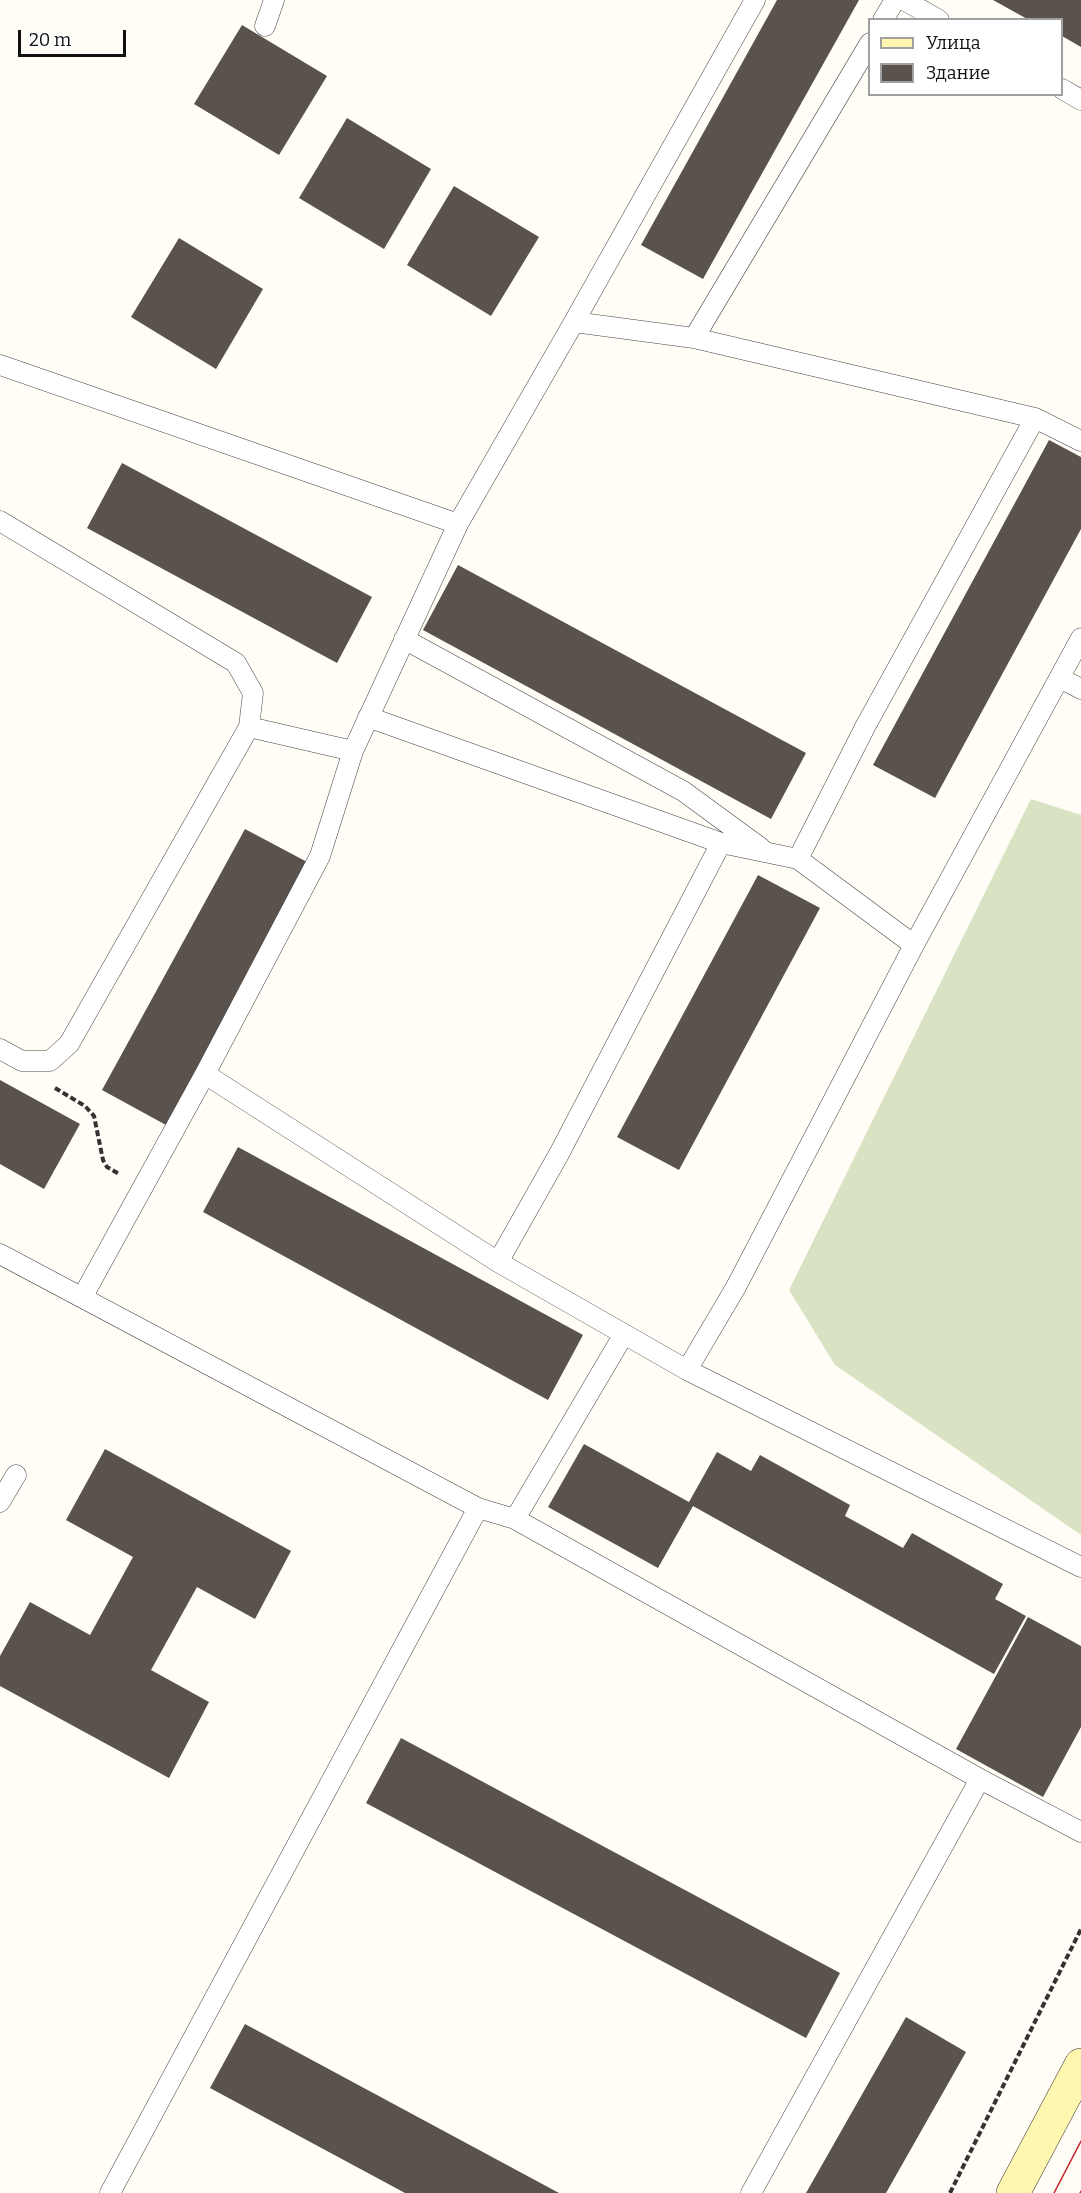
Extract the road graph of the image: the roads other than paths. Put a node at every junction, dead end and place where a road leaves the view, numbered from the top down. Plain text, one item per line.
1 (274, 0) edge
2 (755, 0) edge
3 (895, 0) edge
4 (904, 0) edge
5 (885, 18) edge
6 (936, 18) edge
7 (265, 26) dead end
8 (868, 46) edge
9 (1063, 90) edge
10 (1081, 100) edge
11 (574, 322) junction
12 (694, 338) junction
13 (0, 365) edge
14 (1035, 418) junction
15 (1081, 441) edge
16 (0, 521) edge
17 (458, 524) junction
18 (1081, 638) edge
19 (404, 639) junction
20 (1060, 678) junction
21 (1081, 689) edge
22 (368, 717) junction
23 (249, 726) junction
24 (353, 751) junction
25 (721, 843) junction
26 (768, 853) junction
27 (798, 859) junction
28 (914, 945) junction
29 (0, 1049) edge
30 (205, 1074) junction
31 (0, 1254) edge
32 (498, 1262) junction
33 (83, 1296) junction
34 (624, 1334) junction
35 (687, 1370) junction
36 (16, 1474) dead end
37 (0, 1502) edge
38 (478, 1508) junction
39 (515, 1519) junction
40 (1081, 1567) edge
41 (980, 1779) junction
42 (1081, 1832) edge
43 (1081, 2065) edge
44 (110, 2193) edge
45 (751, 2193) edge
46 (1013, 2193) edge

1 - 7 lane
2 - 11 lane
3 - 5 lane
4 - 6 lane
8 - 12 lane
9 - 10 lane
11 - 12 lane
11 - 17 lane
12 - 14 lane
13 - 17 lane
14 - 15 lane
14 - 27 lane
16 - 23 lane
17 - 19 lane
18 - 20 lane
19 - 22 lane
19 - 26 lane
20 - 21 lane
20 - 28 lane
22 - 24 lane
22 - 25 lane
23 - 24 lane
23 - 29 lane
24 - 30 lane
25 - 26 lane
25 - 32 lane
26 - 27 lane
27 - 28 lane
28 - 35 lane
30 - 32 lane
30 - 33 lane
31 - 33 lane
32 - 34 lane
33 - 38 lane
34 - 35 lane
34 - 39 lane
35 - 40 lane
36 - 37 lane
38 - 39 lane
38 - 44 lane
39 - 41 lane
41 - 42 lane
41 - 45 lane
43 - 46 main road

